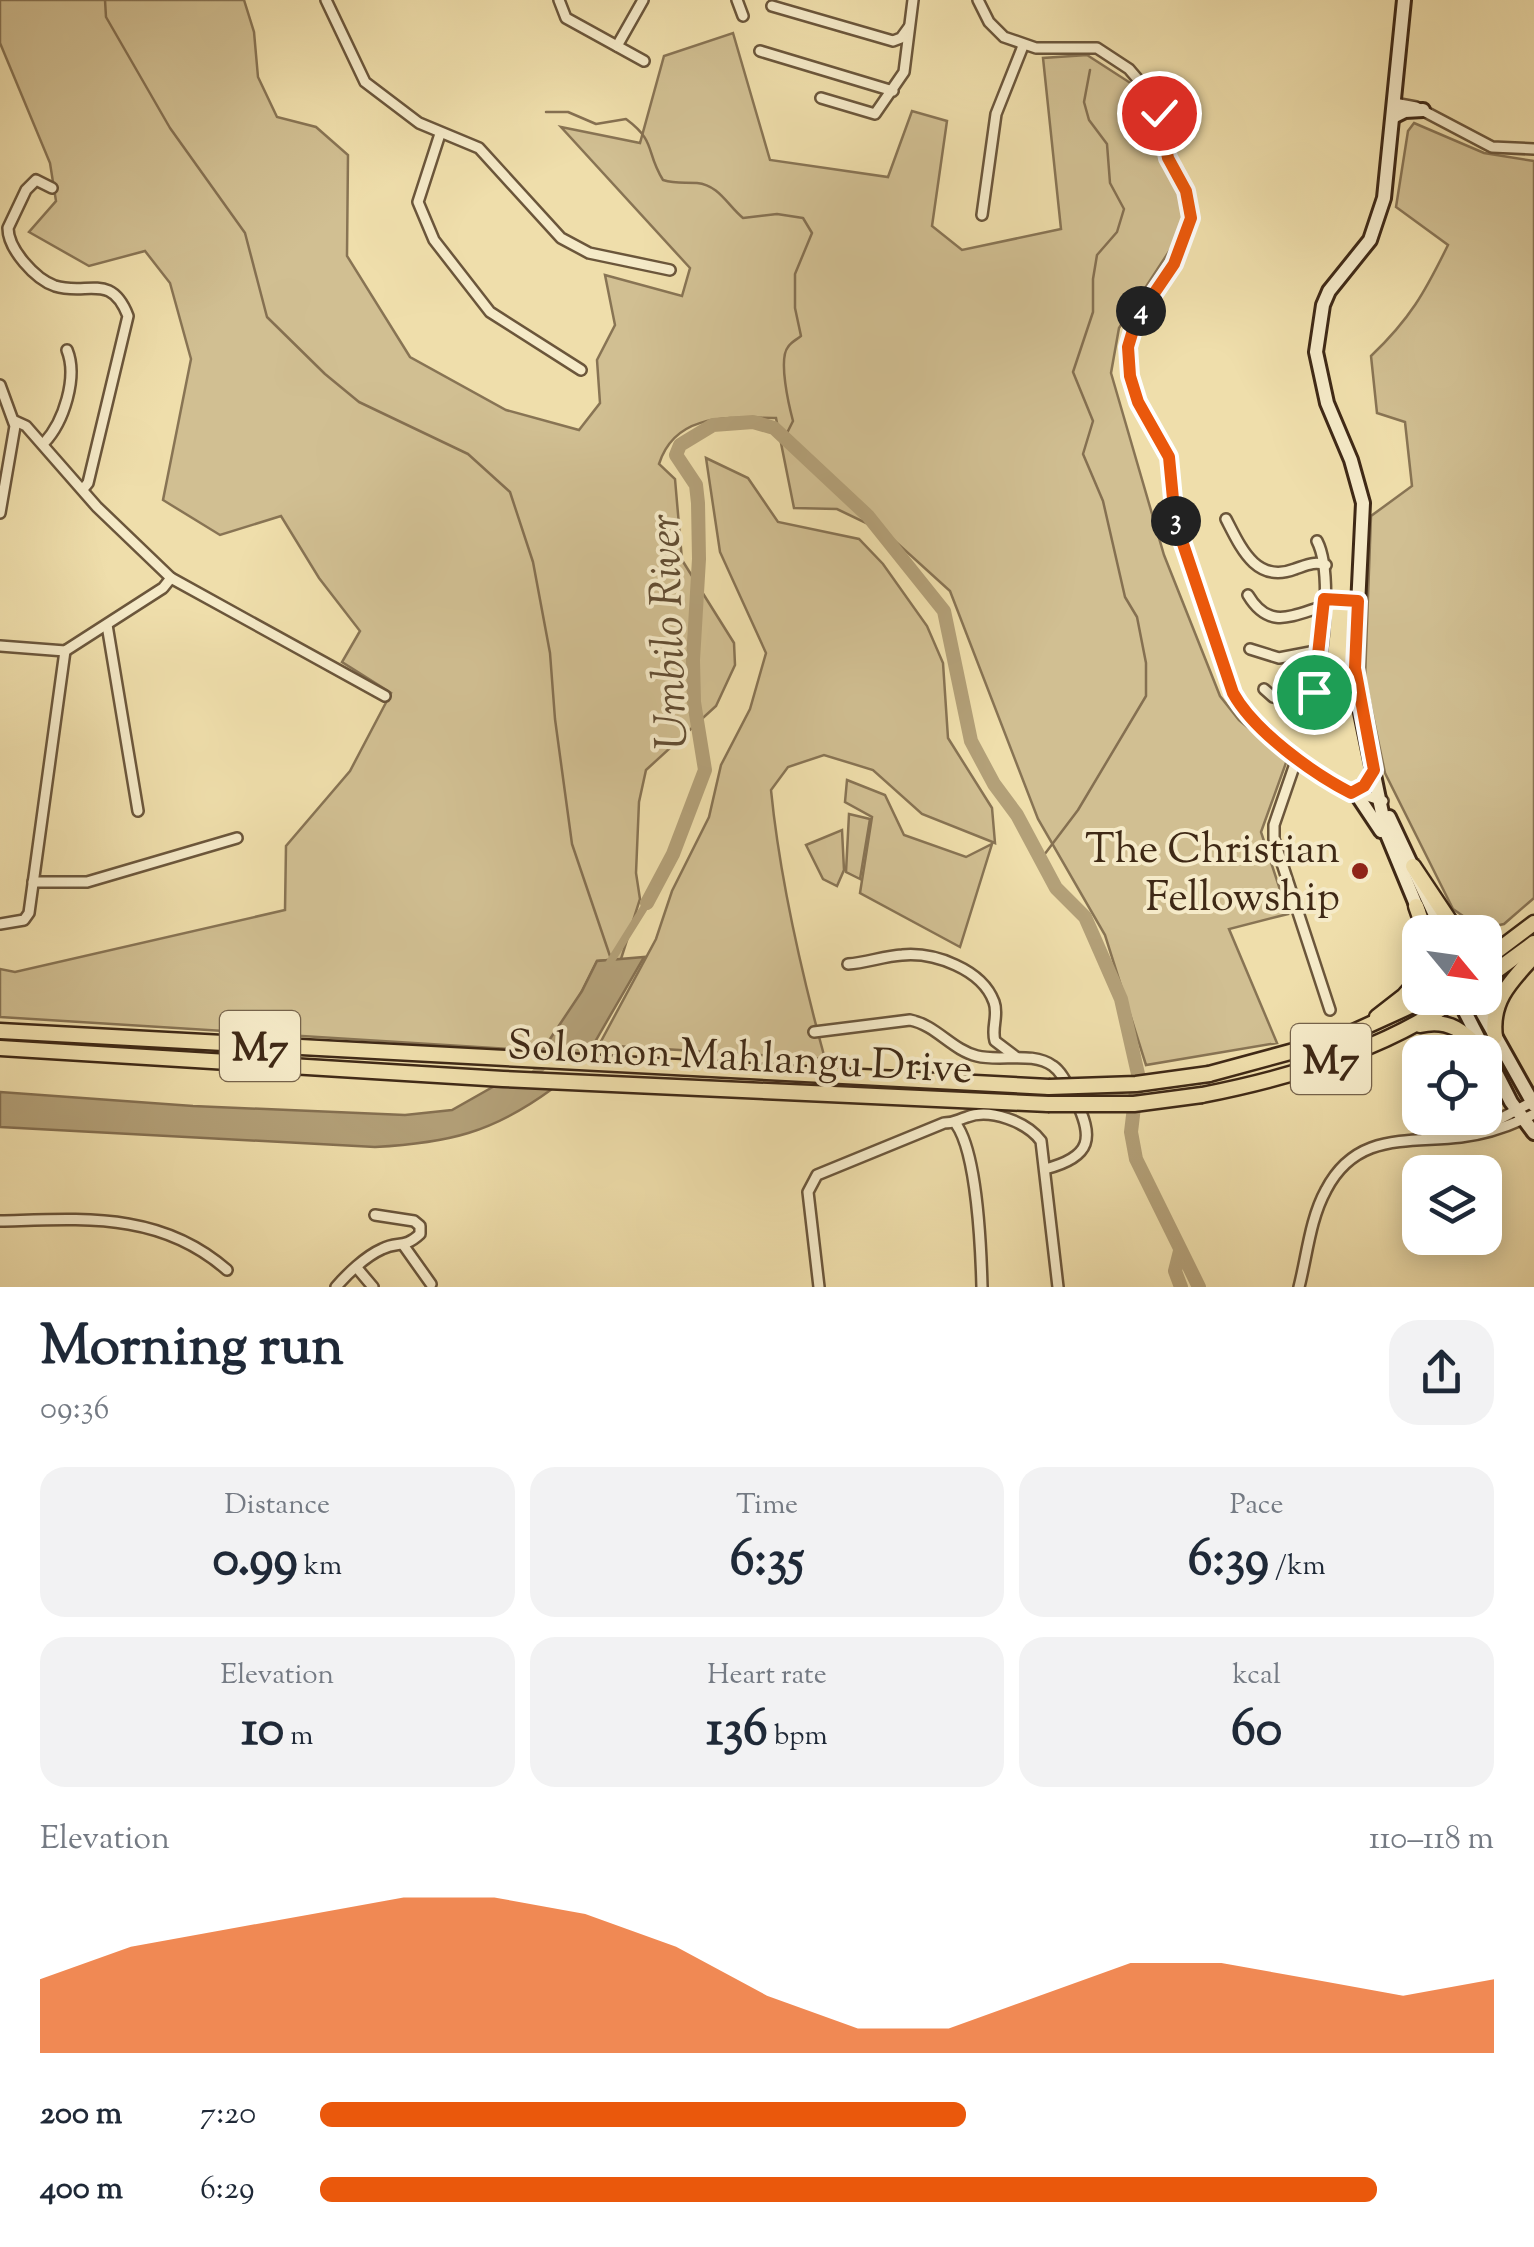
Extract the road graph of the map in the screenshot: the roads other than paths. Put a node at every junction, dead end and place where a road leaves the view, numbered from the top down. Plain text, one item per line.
1 (326, 0) edge
2 (559, 0) edge
3 (643, 0) edge
4 (737, 0) edge
5 (913, 0) edge
6 (978, 0) edge
7 (1404, 0) edge
8 (772, 6) dead end
9 (743, 16) dead end
10 (911, 24) junction
11 (617, 46) junction
12 (1022, 46) junction
13 (760, 51) dead end
14 (644, 61) dead end
15 (892, 91) junction
16 (821, 98) dead end
17 (1394, 110) junction
18 (1423, 110) joint
19 (440, 134) junction
20 (1534, 150) edge
21 (52, 188) dead end
22 (982, 216) dead end
23 (670, 270) dead end
24 (66, 350) dead end
25 (581, 370) dead end
26 (0, 384) edge
27 (15, 421) junction
28 (44, 443) junction
29 (12, 450) junction
30 (0, 456) edge
31 (83, 489) junction
32 (0, 513) edge
33 (1226, 520) dead end
34 (1317, 541) dead end
35 (1326, 565) junction
36 (171, 578) junction
37 (1248, 595) dead end
38 (1358, 601) junction
39 (1324, 602) junction
40 (107, 626) junction
41 (0, 646) edge
42 (1250, 649) dead end
43 (1321, 650) junction
44 (64, 652) junction
45 (1264, 688) dead end
46 (384, 696) dead end
47 (1297, 758) junction
48 (1374, 770) junction
49 (1354, 794) junction
50 (1380, 798) junction
51 (138, 811) dead end
52 (238, 838) dead end
53 (1392, 851) junction
54 (1413, 866) junction
55 (34, 882) junction
56 (1416, 906) joint
57 (1420, 915) edge
58 (1435, 915) edge
59 (1446, 915) edge
60 (1534, 922) edge
61 (0, 924) edge
62 (1519, 936) junction
63 (1502, 939) edge
64 (1534, 943) edge
65 (1502, 948) edge
66 (1534, 956) edge
67 (848, 964) dead end
68 (1502, 967) edge
69 (1402, 998) edge
70 (1330, 1010) dead end
71 (1402, 1010) edge
72 (1427, 1015) edge
73 (1360, 1030) junction
74 (0, 1031) edge
75 (814, 1032) dead end
76 (1464, 1035) edge
77 (1495, 1035) edge
78 (1388, 1036) junction
79 (0, 1048) edge
80 (1502, 1052) edge
81 (1018, 1059) junction
82 (1502, 1077) edge
83 (1528, 1110) edge
84 (956, 1124) junction
85 (1534, 1133) edge
86 (1045, 1168) junction
87 (375, 1215) dead end
88 (0, 1221) edge
89 (404, 1246) junction
90 (357, 1268) junction
91 (227, 1270) dead end
92 (431, 1284) dead end
93 (336, 1287) edge
94 (374, 1287) edge
95 (819, 1287) edge
96 (982, 1287) edge
97 (1058, 1287) edge
98 (1299, 1287) edge

1 - 19 street
2 - 11 street
3 - 11 street
4 - 9 street
5 - 10 street
6 - 12 street
7 - 17 main road
8 - 10 street
10 - 15 street
11 - 14 street
12 - 22 street
12 - 47 street
13 - 15 street
15 - 16 street
17 - 18 main road
17 - 38 main road
18 - 20 street
19 - 23 street
19 - 25 street
21 - 31 street
24 - 28 street
26 - 27 street
27 - 28 street
27 - 29 street
28 - 31 street
29 - 30 street
29 - 32 street
31 - 36 street
33 - 35 street
34 - 35 street
35 - 39 street
36 - 40 street
36 - 46 street
37 - 39 street
38 - 39 street
38 - 48 main road
39 - 43 street
40 - 44 street
40 - 51 street
41 - 44 street
42 - 43 street
43 - 45 street
44 - 55 street
47 - 49 street
47 - 70 street
48 - 49 main road
48 - 50 main road
49 - 50 street
49 - 53 main road
50 - 53 main road
50 - 54 main road
52 - 55 street
53 - 56 main road
54 - 58 main road
54 - 59 highway
55 - 61 street
56 - 57 highway
60 - 62 highway
62 - 63 highway
62 - 65 highway
64 - 68 highway
66 - 77 highway
67 - 81 street
69 - 73 highway
71 - 73 highway, Solomon Mahlangu Drive / M7
72 - 78 highway, Solomon Mahlangu Drive / M7
73 - 74 highway, Solomon Mahlangu Drive / M7, bridge
75 - 81 street
76 - 78 highway
78 - 79 highway, Solomon Mahlangu Drive / M7, bridge
80 - 83 main road
81 - 86 street
82 - 83 main road
83 - 85 main road
83 - 98 street
84 - 86 street
84 - 95 street
84 - 96 street
86 - 97 street
87 - 89 street
88 - 91 street
89 - 90 street
89 - 92 street
90 - 93 street
90 - 94 street

